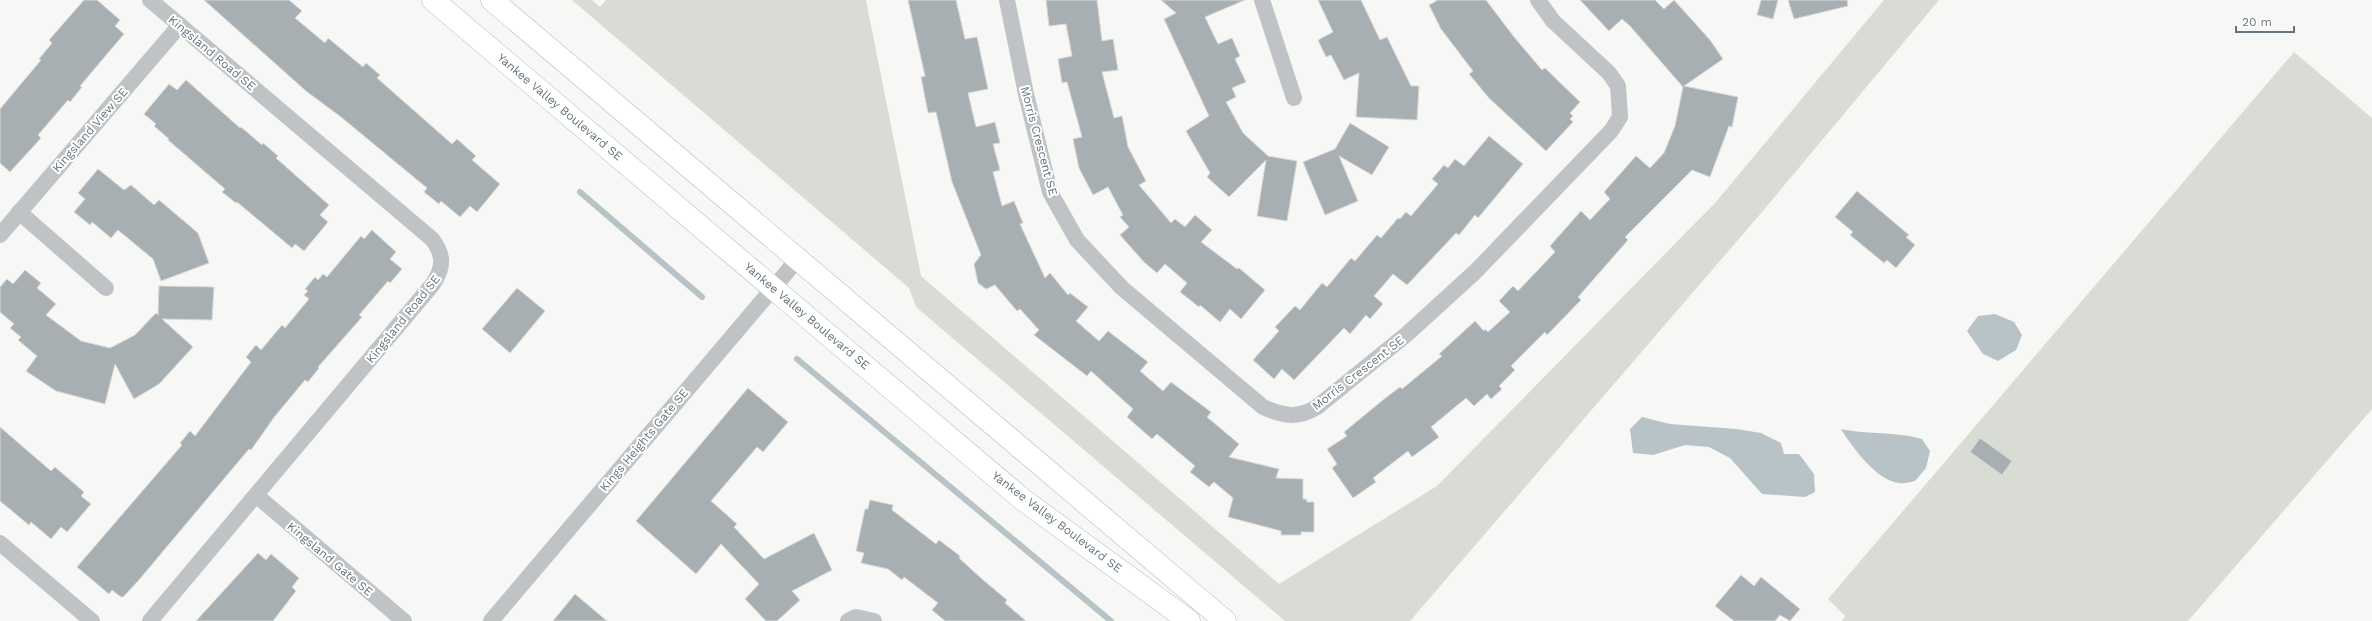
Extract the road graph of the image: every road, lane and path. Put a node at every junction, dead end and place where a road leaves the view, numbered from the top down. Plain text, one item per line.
1 (150, 0) edge
2 (433, 0) edge
3 (492, 0) edge
4 (1007, 0) edge
5 (1262, 0) edge
6 (1538, 0) edge
7 (180, 25) junction
8 (1294, 98) dead end
9 (19, 212) junction
10 (0, 235) edge
11 (797, 260) junction
12 (106, 288) dead end
13 (773, 288) junction
14 (257, 496) junction
15 (0, 543) edge
16 (92, 621) edge
17 (150, 621) edge
18 (404, 621) edge
19 (492, 621) edge
20 (848, 621) edge
21 (874, 621) edge
22 (1189, 621) edge
23 (1225, 621) edge

1 - 7 street, Kingsland Road SE
2 - 13 street, Yankee Valley Boulevard SE
3 - 11 street
4 - 6 street, Morris Crescent SE
5 - 8 street
7 - 9 street, Kingsland View SE
7 - 14 street, Kingsland Road SE
9 - 10 street, Kingsland View SE
9 - 12 street
11 - 13 street, Kings Heights Gate SE
11 - 23 street
13 - 19 street, Kings Heights Gate SE
13 - 22 street, Yankee Valley Boulevard SE
14 - 17 street, Kingsland Road SE
14 - 18 street, Kingsland Gate SE
15 - 16 street
20 - 21 street

